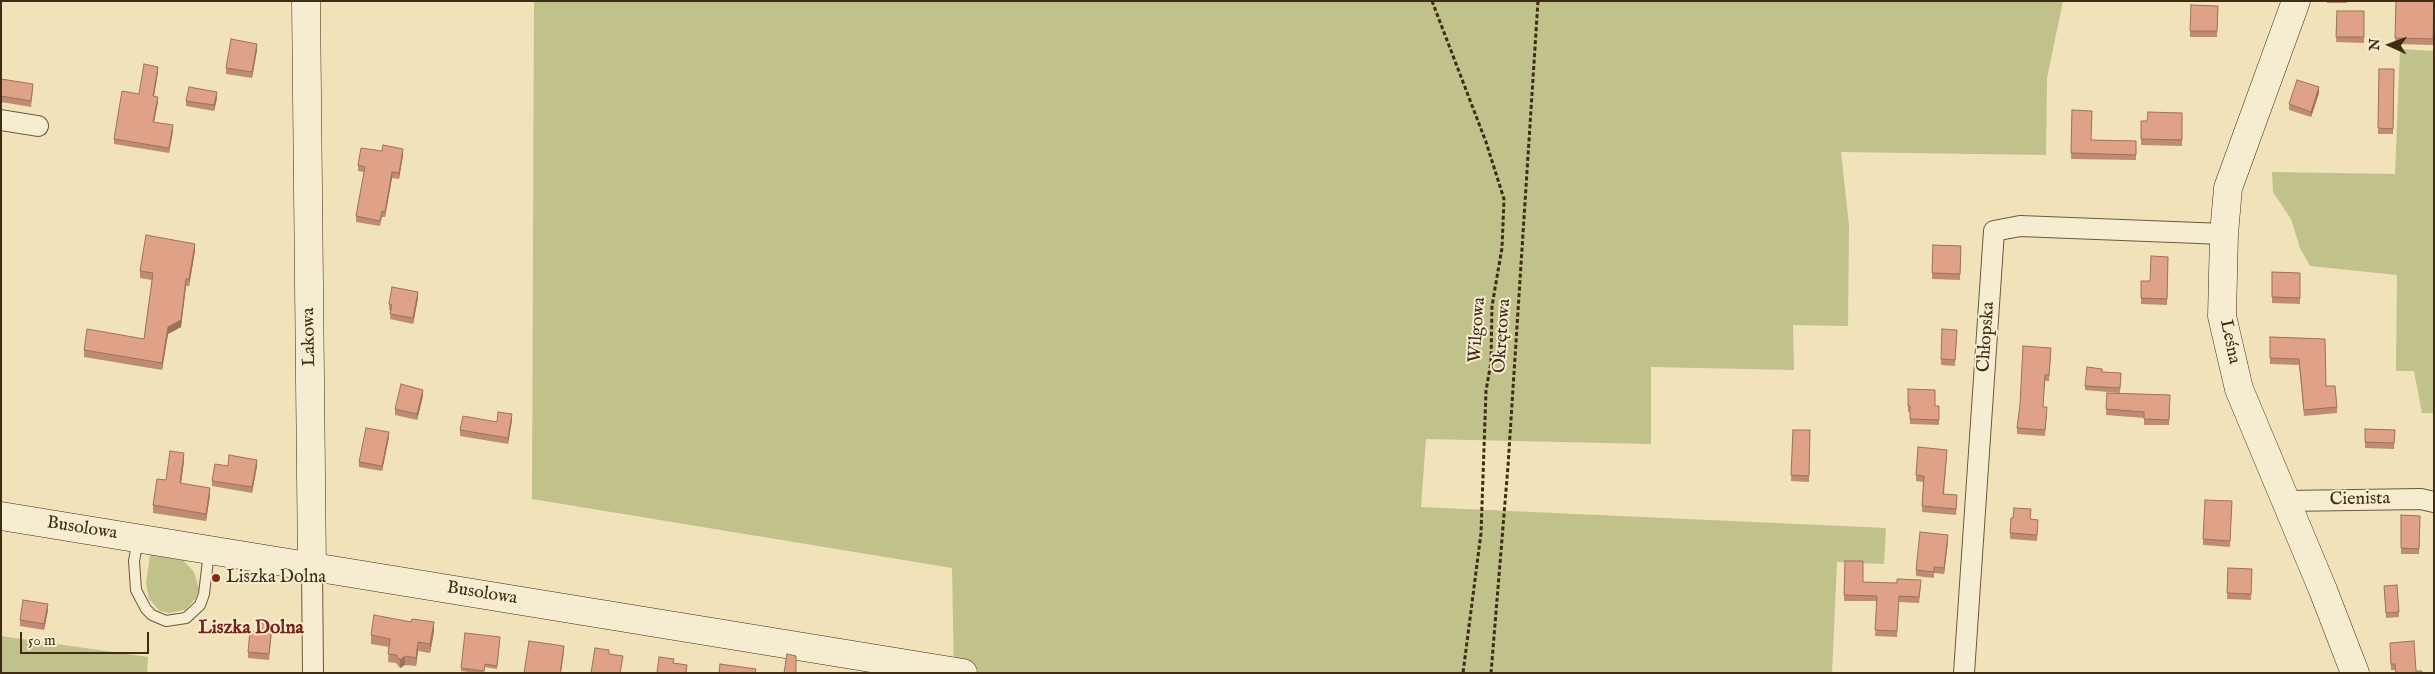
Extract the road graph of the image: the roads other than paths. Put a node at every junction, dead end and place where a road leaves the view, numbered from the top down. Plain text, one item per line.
1 (306, 1) edge
2 (2296, 1) edge
3 (1, 120) edge
4 (38, 126) dead end
5 (2224, 234) junction
6 (2286, 501) junction
7 (2434, 502) edge
8 (1, 516) edge
9 (138, 538) junction
10 (209, 550) junction
11 (312, 568) junction
12 (313, 673) edge
13 (963, 673) edge
14 (1964, 673) edge
15 (2355, 673) edge

1 - 11 street, Lakowa
2 - 5 street, Leśna
3 - 4 street
5 - 6 street, Leśna
5 - 14 street, Chłopska
6 - 7 street, Cienista
6 - 15 street, Leśna
8 - 9 street, Busolowa
9 - 10 street, Busolowa
9 - 10 lane
10 - 11 street, Busolowa
11 - 12 street, Lakowa
11 - 13 street, Busolowa

